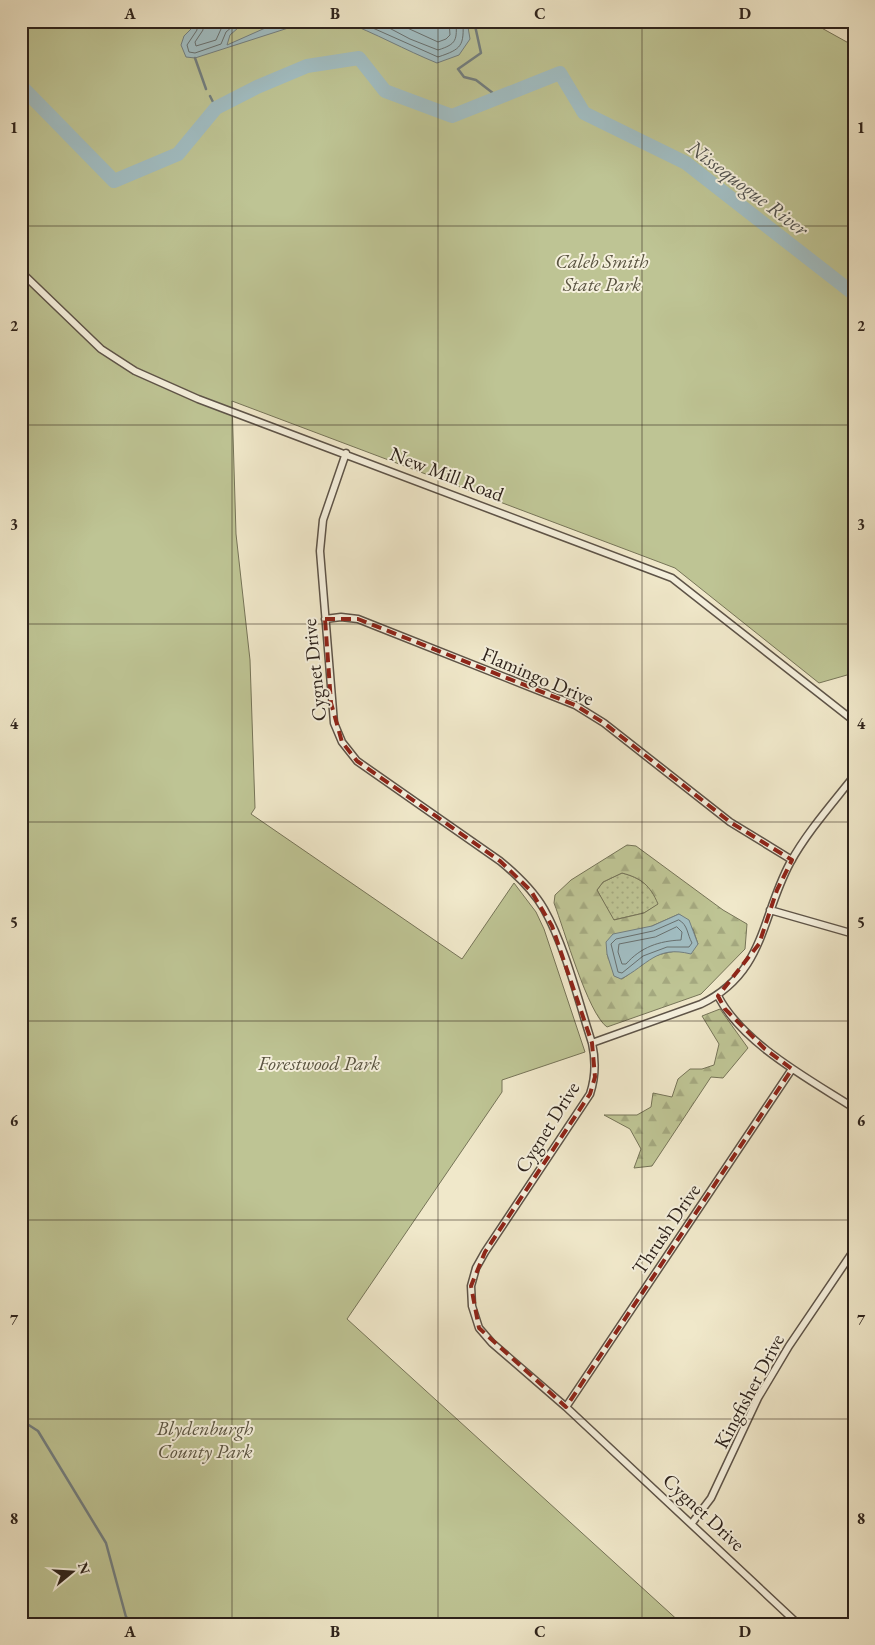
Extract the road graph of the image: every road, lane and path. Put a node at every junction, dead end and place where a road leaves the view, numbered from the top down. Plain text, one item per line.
1 (21, 272) edge
2 (346, 453) junction
3 (325, 619) junction
4 (854, 721) edge
5 (854, 776) edge
6 (792, 860) junction
7 (770, 910) junction
8 (854, 934) edge
9 (718, 996) junction
10 (592, 1042) junction
11 (792, 1069) junction
12 (854, 1108) edge
13 (854, 1250) edge
14 (566, 1407) junction
15 (692, 1523) junction
16 (798, 1624) edge

1 - 2 street, New Mill Road
2 - 3 street, Cygnet Drive
2 - 4 street, New Mill Road
3 - 6 street, Flamingo Drive
3 - 10 street, Cygnet Drive
5 - 6 street
6 - 7 street
7 - 8 street
7 - 9 street
9 - 10 street
9 - 11 street
10 - 14 street, Cygnet Drive
11 - 12 street
11 - 14 street, Thrush Drive
13 - 15 street, Kingfisher Drive
14 - 15 street, Cygnet Drive
15 - 16 street, Cygnet Drive

